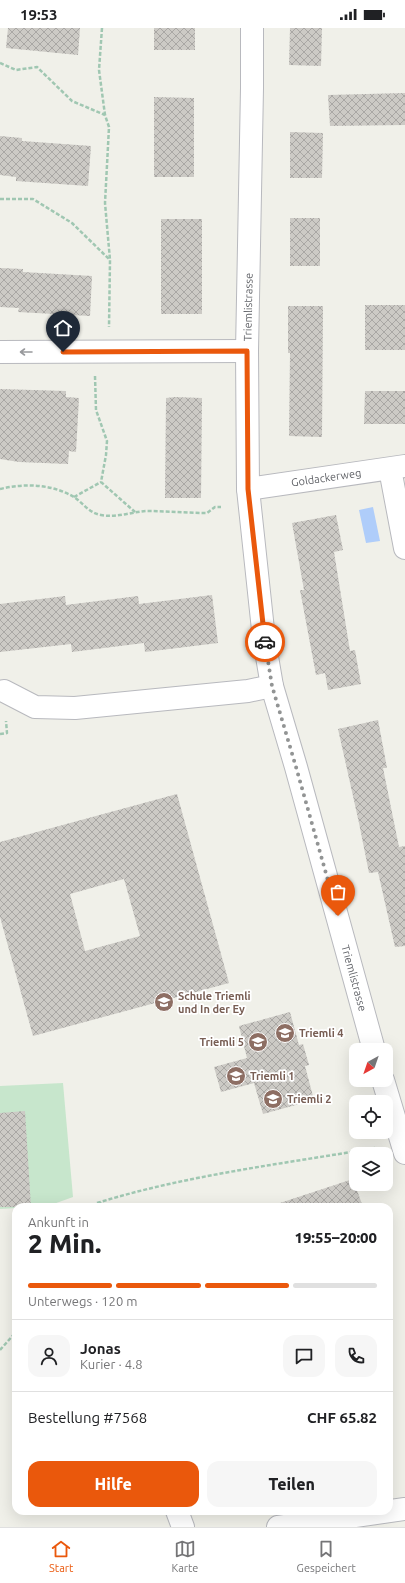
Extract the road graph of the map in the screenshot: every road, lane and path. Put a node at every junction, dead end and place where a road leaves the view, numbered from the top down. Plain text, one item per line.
1 (102, 28) edge
2 (252, 28) edge
3 (0, 63) edge
4 (105, 115) junction
5 (0, 199) edge
6 (110, 260) junction
7 (247, 351) junction
8 (0, 352) edge
9 (102, 352) junction
10 (398, 468) edge
11 (101, 482) junction
12 (0, 489) edge
13 (248, 489) junction
14 (74, 497) junction
15 (221, 507) dead end
16 (135, 512) junction
17 (405, 548) edge
18 (272, 686) junction
19 (4, 691) dead end
20 (7, 733) dead end
21 (0, 734) edge
22 (372, 1043) edge
23 (385, 1087) edge
24 (349, 1152) edge
25 (405, 1153) edge
26 (97, 1203) edge
27 (12, 1336) edge
28 (0, 1350) edge
29 (405, 1509) edge
30 (393, 1511) edge
31 (178, 1515) edge
32 (363, 1515) edge
33 (183, 1527) edge
34 (278, 1527) edge

1 - 4 path
2 - 7 street, Triemlistrasse
3 - 4 path
4 - 6 path
5 - 6 path
6 - 9 path
7 - 9 street
7 - 13 street, Triemlistrasse
9 -> 8 street
9 - 11 path
10 - 13 street, Goldackerweg
10 - 17 street
11 - 14 path
11 - 16 path
12 - 14 path
13 - 18 street, Triemlistrasse
14 - 16 path
15 - 16 path
18 - 19 street
18 - 22 street, Triemlistrasse
20 - 21 path
23 - 25 street
24 - 26 path
27 - 28 path
29 - 30 street
31 - 33 street
32 - 34 street

